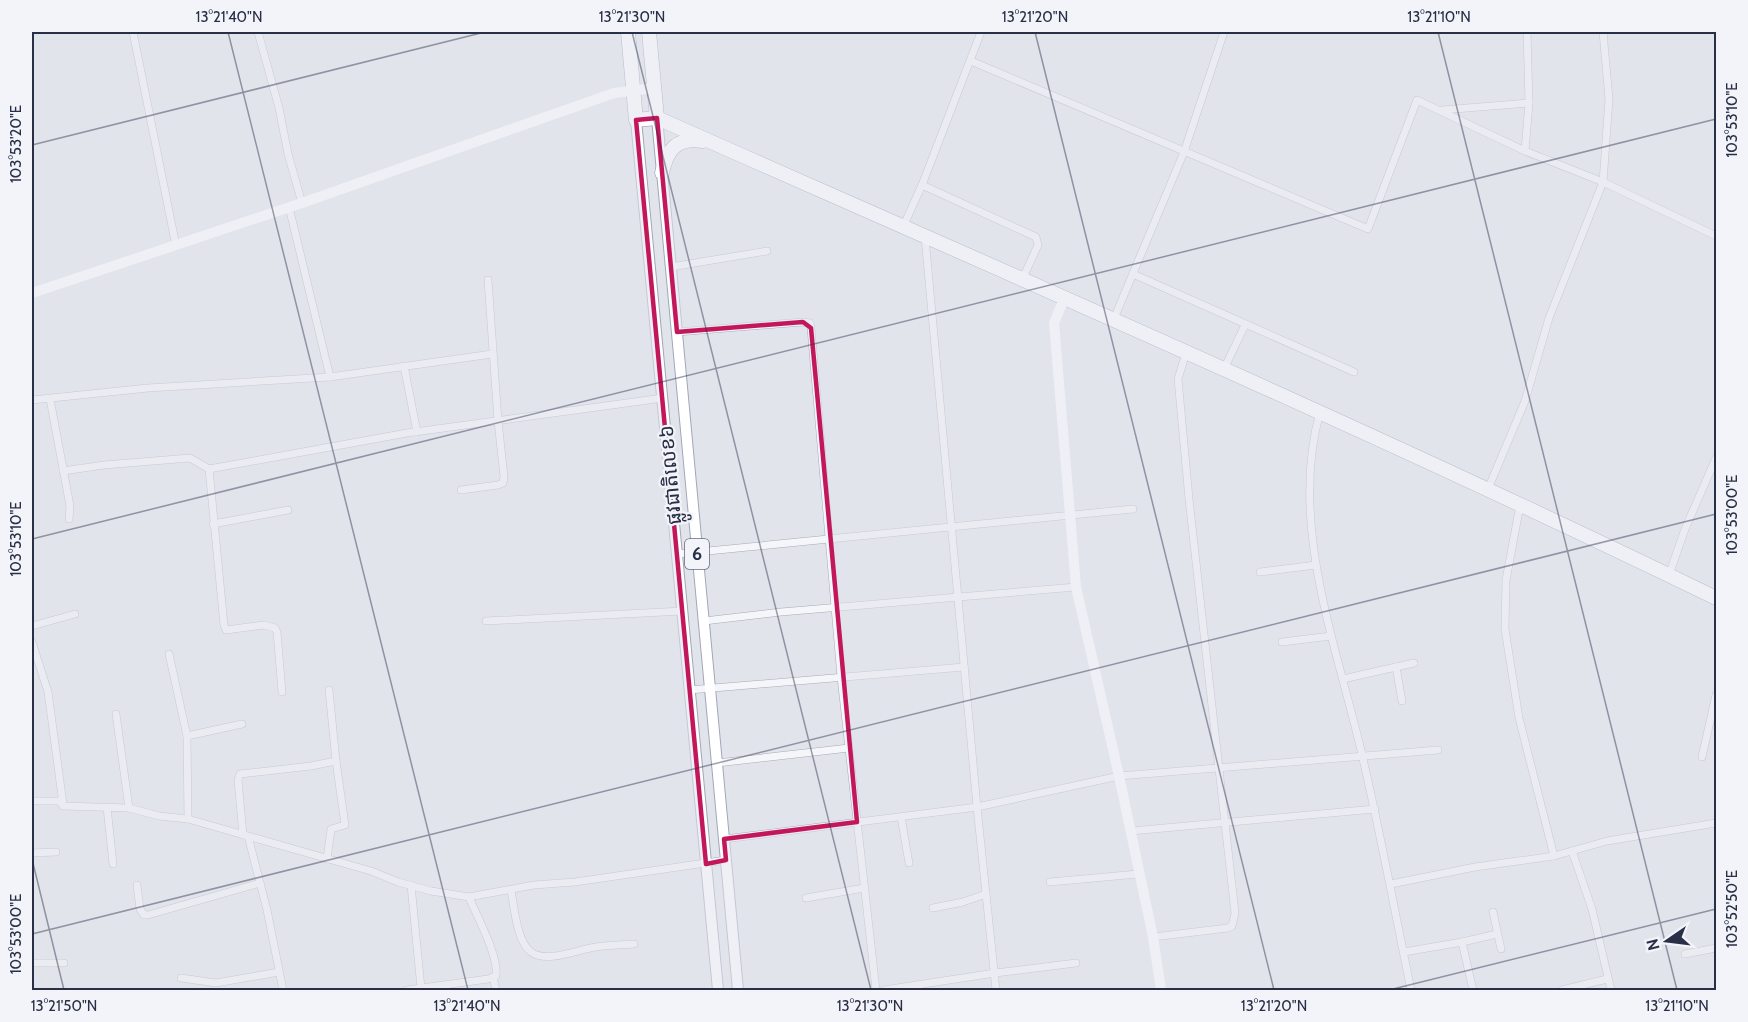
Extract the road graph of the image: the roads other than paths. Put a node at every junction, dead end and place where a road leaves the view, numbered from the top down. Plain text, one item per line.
1 (133, 32) edge
2 (258, 32) edge
3 (628, 32) edge
4 (649, 32) edge
5 (981, 32) edge
6 (1224, 32) edge
7 (1527, 32) edge
8 (1603, 32) edge
9 (971, 61) junction
10 (654, 88) junction
11 (634, 91) junction
12 (1529, 103) junction
13 (1439, 110) junction
14 (657, 118) junction
15 (636, 120) junction
16 (716, 143) junction
17 (1525, 150) junction
18 (1184, 152) junction
19 (662, 173) junction
20 (1603, 182) junction
21 (922, 185) junction
22 (302, 202) junction
23 (289, 207) junction
24 (903, 227) junction
25 (1716, 236) edge
26 (925, 237) junction
27 (176, 246) junction
28 (767, 251) dead end
29 (670, 267) junction
30 (1133, 274) junction
31 (488, 280) dead end
32 (1022, 280) junction
33 (32, 293) edge
34 (1064, 299) junction
35 (1113, 321) junction
36 (1245, 325) junction
37 (676, 332) junction
38 (1186, 352) junction
39 (492, 354) junction
40 (404, 366) junction
41 (1224, 369) junction
42 (1354, 372) dead end
43 (330, 377) junction
44 (663, 398) junction
45 (50, 399) junction
46 (32, 400) edge
47 (1320, 412) junction
48 (498, 421) junction
49 (417, 432) junction
50 (1716, 458) edge
51 (209, 469) junction
52 (63, 471) junction
53 (1488, 489) junction
54 (461, 490) dead end
55 (1520, 504) junction
56 (1133, 509) dead end
57 (288, 510) dead end
58 (1071, 515) junction
59 (69, 519) dead end
60 (213, 524) junction
61 (953, 525) junction
62 (829, 539) junction
63 (697, 552) junction
64 (677, 554) junction
65 (1316, 565) junction
66 (1260, 573) dead end
67 (1669, 575) junction
68 (1076, 587) junction
69 (958, 597) junction
70 (1716, 598) edge
71 (836, 608) junction
72 (683, 611) junction
73 (75, 614) dead end
74 (486, 621) dead end
75 (704, 621) junction
76 (32, 626) edge
77 (1331, 636) junction
78 (32, 642) edge
79 (1282, 642) dead end
80 (169, 654) dead end
81 (1414, 663) dead end
82 (1396, 667) junction
83 (964, 668) junction
84 (841, 677) junction
85 (1343, 679) junction
86 (710, 688) junction
87 (329, 690) dead end
88 (689, 690) junction
89 (282, 692) dead end
90 (1716, 695) edge
91 (1402, 701) dead end
92 (116, 714) dead end
93 (242, 724) dead end
94 (187, 736) junction
95 (849, 748) junction
96 (1438, 750) dead end
97 (1363, 757) junction
98 (1702, 757) dead end
99 (336, 761) junction
100 (717, 762) junction
101 (1217, 767) junction
102 (1119, 776) junction
103 (32, 801) edge
104 (63, 806) junction
105 (107, 807) junction
106 (977, 807) junction
107 (129, 808) junction
108 (1375, 809) junction
109 (901, 817) junction
110 (188, 819) junction
111 (857, 822) junction
112 (1225, 822) junction
113 (1716, 823) edge
114 (1131, 831) junction
115 (245, 835) junction
116 (724, 839) junction
117 (1572, 851) junction
118 (56, 852) dead end
119 (32, 853) edge
120 (1554, 856) junction
121 (327, 859) junction
122 (726, 860) junction
123 (909, 863) dead end
124 (113, 864) dead end
125 (706, 864) junction
126 (1138, 874) junction
127 (1050, 882) dead end
128 (260, 883) junction
129 (1391, 884) junction
130 (137, 885) dead end
131 (411, 885) junction
132 (864, 888) junction
133 (511, 890) junction
134 (986, 894) junction
135 (468, 897) junction
136 (806, 898) dead end
137 (933, 908) dead end
138 (1493, 912) dead end
139 (1497, 934) junction
140 (1153, 937) junction
141 (1462, 942) junction
142 (634, 944) dead end
143 (1716, 948) edge
144 (1501, 949) dead end
145 (1404, 952) junction
146 (1685, 954) dead end
147 (32, 963) edge
148 (64, 963) dead end
149 (1076, 963) dead end
150 (279, 972) junction
151 (995, 973) junction
152 (494, 977) junction
153 (181, 978) dead end
154 (1607, 980) junction
155 (421, 988) junction
156 (283, 990) edge
157 (407, 990) edge
158 (496, 990) edge
159 (718, 990) edge
160 (738, 990) edge
161 (876, 990) edge
162 (884, 990) edge
163 (996, 990) edge
164 (1161, 990) edge
165 (1411, 990) edge
166 (1473, 990) edge
167 (1562, 990) edge
168 (1611, 990) edge

1 - 27 street
2 - 22 street
3 - 11 highway, ផ្លូវជាតិលេខ៦ / 6
4 - 10 highway, ផ្លូវជាតិលេខ៦ / 6
5 - 9 street
6 - 18 street
7 - 12 street
8 - 20 street
9 - 18 street
9 - 21 street
10 - 11 main road
10 - 14 highway, ផ្លូវជាតិលេខ៦ / 6
11 - 15 highway, ផ្លូវជាតិលេខ៦ / 6
11 - 22 main road
12 - 13 street
12 - 17 street
13 - 17 street
13 - 18 street
14 - 15 highway
14 - 16 highway
14 - 19 main road, ផ្លូវជាតិលេខ៦ / 6
15 - 44 main road, ផ្លូវជាតិលេខ៦ / 6
16 - 19 highway
16 - 24 highway
17 - 20 street
18 - 30 street
19 - 29 main road, ផ្លូវជាតិលេខ៦ / 6
20 - 25 street
20 - 53 street
21 - 24 street
21 - 32 street
22 - 23 main road
23 - 27 main road
23 - 43 street
24 - 26 highway
26 - 32 highway
26 - 61 street
27 - 33 main road
28 - 29 street
29 - 37 main road, ផ្លូវជាតិលេខ៦ / 6
30 - 35 street
30 - 36 street
31 - 39 street
32 - 34 highway
34 - 35 highway
34 - 58 main road
35 - 38 highway
36 - 41 street
36 - 42 street
37 - 62 street
37 - 63 main road, ផ្លូវជាតិលេខ៦ / 6
38 - 41 highway
38 - 101 street
39 - 40 street
39 - 48 street
40 - 43 street
40 - 49 street
41 - 47 highway
43 - 45 street
44 - 48 street
44 - 64 main road, ផ្លូវជាតិលេខ៦ / 6
45 - 46 street
45 - 52 street
47 - 53 highway
47 - 65 street
48 - 49 street
48 - 54 street
49 - 51 street
50 - 67 street
51 - 52 street
51 - 60 street
52 - 59 street
53 - 55 highway
55 - 67 highway
55 - 120 street
56 - 58 street
57 - 60 street
58 - 61 street
58 - 68 main road
60 - 89 street
61 - 62 street
61 - 69 street
62 - 63 street
62 - 71 street
63 - 64 street
63 - 75 main road, ផ្លូវជាតិលេខ៦ / 6
64 - 72 main road, ផ្លូវជាតិលេខ៦ / 6
65 - 66 street
65 - 77 street
67 - 70 highway
68 - 69 street
68 - 102 main road
69 - 71 street
69 - 83 street
71 - 75 street
71 - 84 street
72 - 74 street
72 - 88 main road, ផ្លូវជាតិលេខ៦ / 6
73 - 76 street
75 - 86 main road, ផ្លូវជាតិលេខ៦ / 6
77 - 79 street
77 - 85 street
78 - 104 street
80 - 94 street
81 - 82 street
82 - 85 street
82 - 91 street
83 - 84 street
83 - 106 street
84 - 86 street
84 - 95 street
85 - 97 street
86 - 88 street
86 - 100 main road, ផ្លូវជាតិលេខ៦ / 6
87 - 99 street
88 - 125 main road, ផ្លូវជាតិលេខ៦ / 6
90 - 98 street
92 - 107 street
93 - 94 street
94 - 110 street
95 - 100 street
95 - 111 street
96 - 97 street
97 - 101 street
97 - 108 street
99 - 115 street
99 - 121 street
100 - 116 main road, ផ្លូវជាតិលេខ៦ / 6
101 - 102 street
101 - 112 street
102 - 106 street
102 - 114 main road
103 - 104 street
104 - 105 street
105 - 107 street
105 - 124 street
106 - 109 street
106 - 134 street
107 - 110 street
108 - 112 street
108 - 129 street
109 - 111 street
109 - 123 street
110 - 115 street
111 - 116 street
111 - 132 street
112 - 114 street
112 - 140 street
113 - 117 street
114 - 126 main road
115 - 121 street
115 - 128 street
116 - 122 main road, ផ្លូវជាតិលេខ៦ / 6
117 - 120 street
117 - 154 street
118 - 119 street
120 - 129 street
121 - 131 street
122 - 125 street
122 - 160 main road, ផ្លូវជាតិលេខ៦ / 6
125 - 133 street
125 - 159 main road, ផ្លូវជាតិលេខ៦ / 6
126 - 127 street
126 - 140 main road
128 - 130 street
128 - 150 street
129 - 145 street
131 - 135 street
131 - 155 street
132 - 136 street
132 - 161 street
133 - 135 street
133 - 142 street
134 - 137 street
134 - 151 street
135 - 152 street
138 - 139 street
139 - 141 street
139 - 144 street
140 - 164 main road
141 - 145 street
141 - 166 street
143 - 146 street
145 - 165 street
147 - 148 street
149 - 151 street
150 - 153 street
150 - 156 street
151 - 162 street
151 - 163 street
152 - 155 street
152 - 158 street
154 - 167 street
154 - 168 street
155 - 157 street

